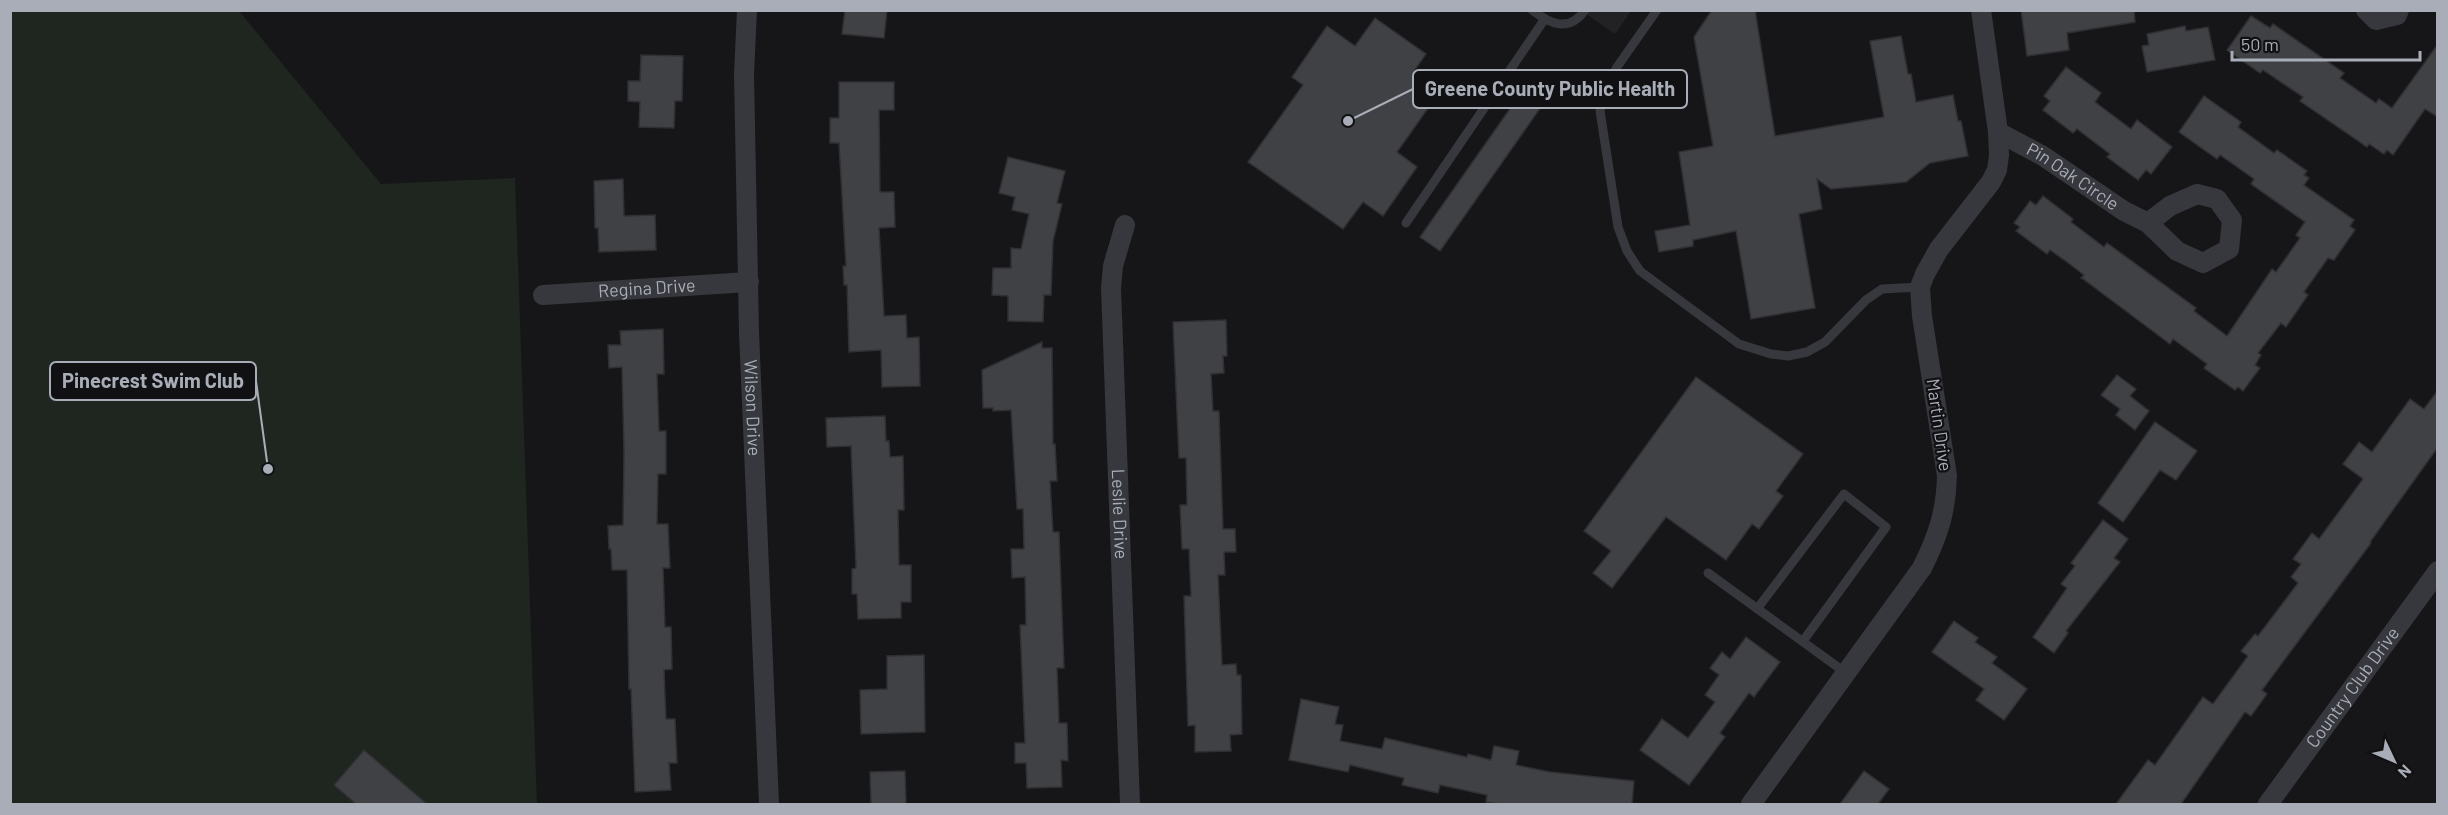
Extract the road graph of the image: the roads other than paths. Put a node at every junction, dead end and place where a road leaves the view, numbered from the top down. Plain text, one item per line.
1 (747, 10) edge
2 (1532, 10) edge
3 (1585, 10) edge
4 (1657, 10) edge
5 (1981, 10) edge
6 (2366, 10) edge
7 (2399, 10) edge
8 (1544, 20) junction
9 (1998, 132) junction
10 (1406, 223) dead end
11 (2148, 223) dead end
12 (1125, 225) dead end
13 (748, 282) junction
14 (1920, 287) junction
15 (543, 295) dead end
16 (2438, 571) edge
17 (1707, 573) dead end
18 (1757, 609) junction
19 (1803, 641) junction
20 (1846, 673) junction
21 (769, 804) edge
22 (1130, 804) edge
23 (1751, 804) edge
24 (2268, 804) edge

1 - 13 street, Wilson Drive
2 - 8 lane
3 - 8 lane
4 - 14 lane
5 - 9 street
6 - 7 street
8 - 10 lane
9 - 11 street, Pin Oak Circle
9 - 14 street
12 - 22 street, Leslie Drive
13 - 15 street, Regina Drive
13 - 21 street, Wilson Drive
14 - 20 street, Martin Drive
16 - 24 street, Country Club Drive
17 - 18 lane
18 - 19 lane
18 - 19 lane
19 - 20 lane
20 - 23 street, Martin Drive

